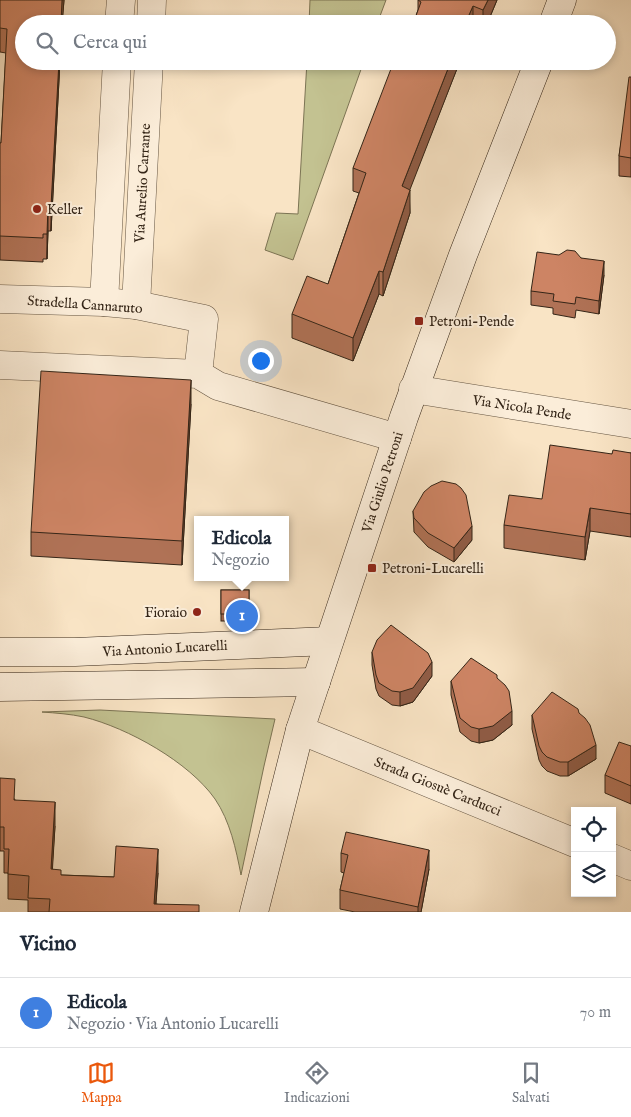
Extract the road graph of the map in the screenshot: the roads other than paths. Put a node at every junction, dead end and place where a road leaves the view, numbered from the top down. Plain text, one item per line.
1 (121, 0) edge
2 (152, 0) edge
3 (562, 0) edge
4 (120, 15) edge
5 (151, 15) edge
6 (556, 15) edge
7 (117, 70) edge
8 (149, 70) edge
9 (535, 70) edge
10 (0, 299) edge
11 (104, 302) junction
12 (136, 305) junction
13 (0, 365) edge
14 (198, 374) junction
15 (413, 389) junction
16 (631, 424) edge
17 (397, 438) junction
18 (329, 641) junction
19 (0, 652) edge
20 (316, 682) junction
21 (0, 687) edge
22 (300, 730) junction
23 (571, 841) edge
24 (616, 860) edge
25 (631, 866) edge
26 (254, 912) edge

1 - 4 street
2 - 5 street
3 - 6 street
7 - 11 street
8 - 12 street, Via Aurelio Carrante
9 - 15 street, Via Giulio Petroni
10 - 11 street, Stradella Cannaruto
11 - 12 street, Stradella Cannaruto
12 - 14 street, Stradella Cannaruto
13 - 14 street
14 - 17 street
15 - 16 street, Via Nicola Pende
15 - 17 street, Via Giulio Petroni
17 - 18 street, Via Giulio Petroni
18 - 19 street, Via Antonio Lucarelli
18 - 20 street, Via Giulio Petroni
20 - 21 street
20 - 22 street, Via Giulio Petroni
22 - 23 street, Strada Giosuè Carducci
22 - 26 street, Via Giulio Petroni
24 - 25 street

